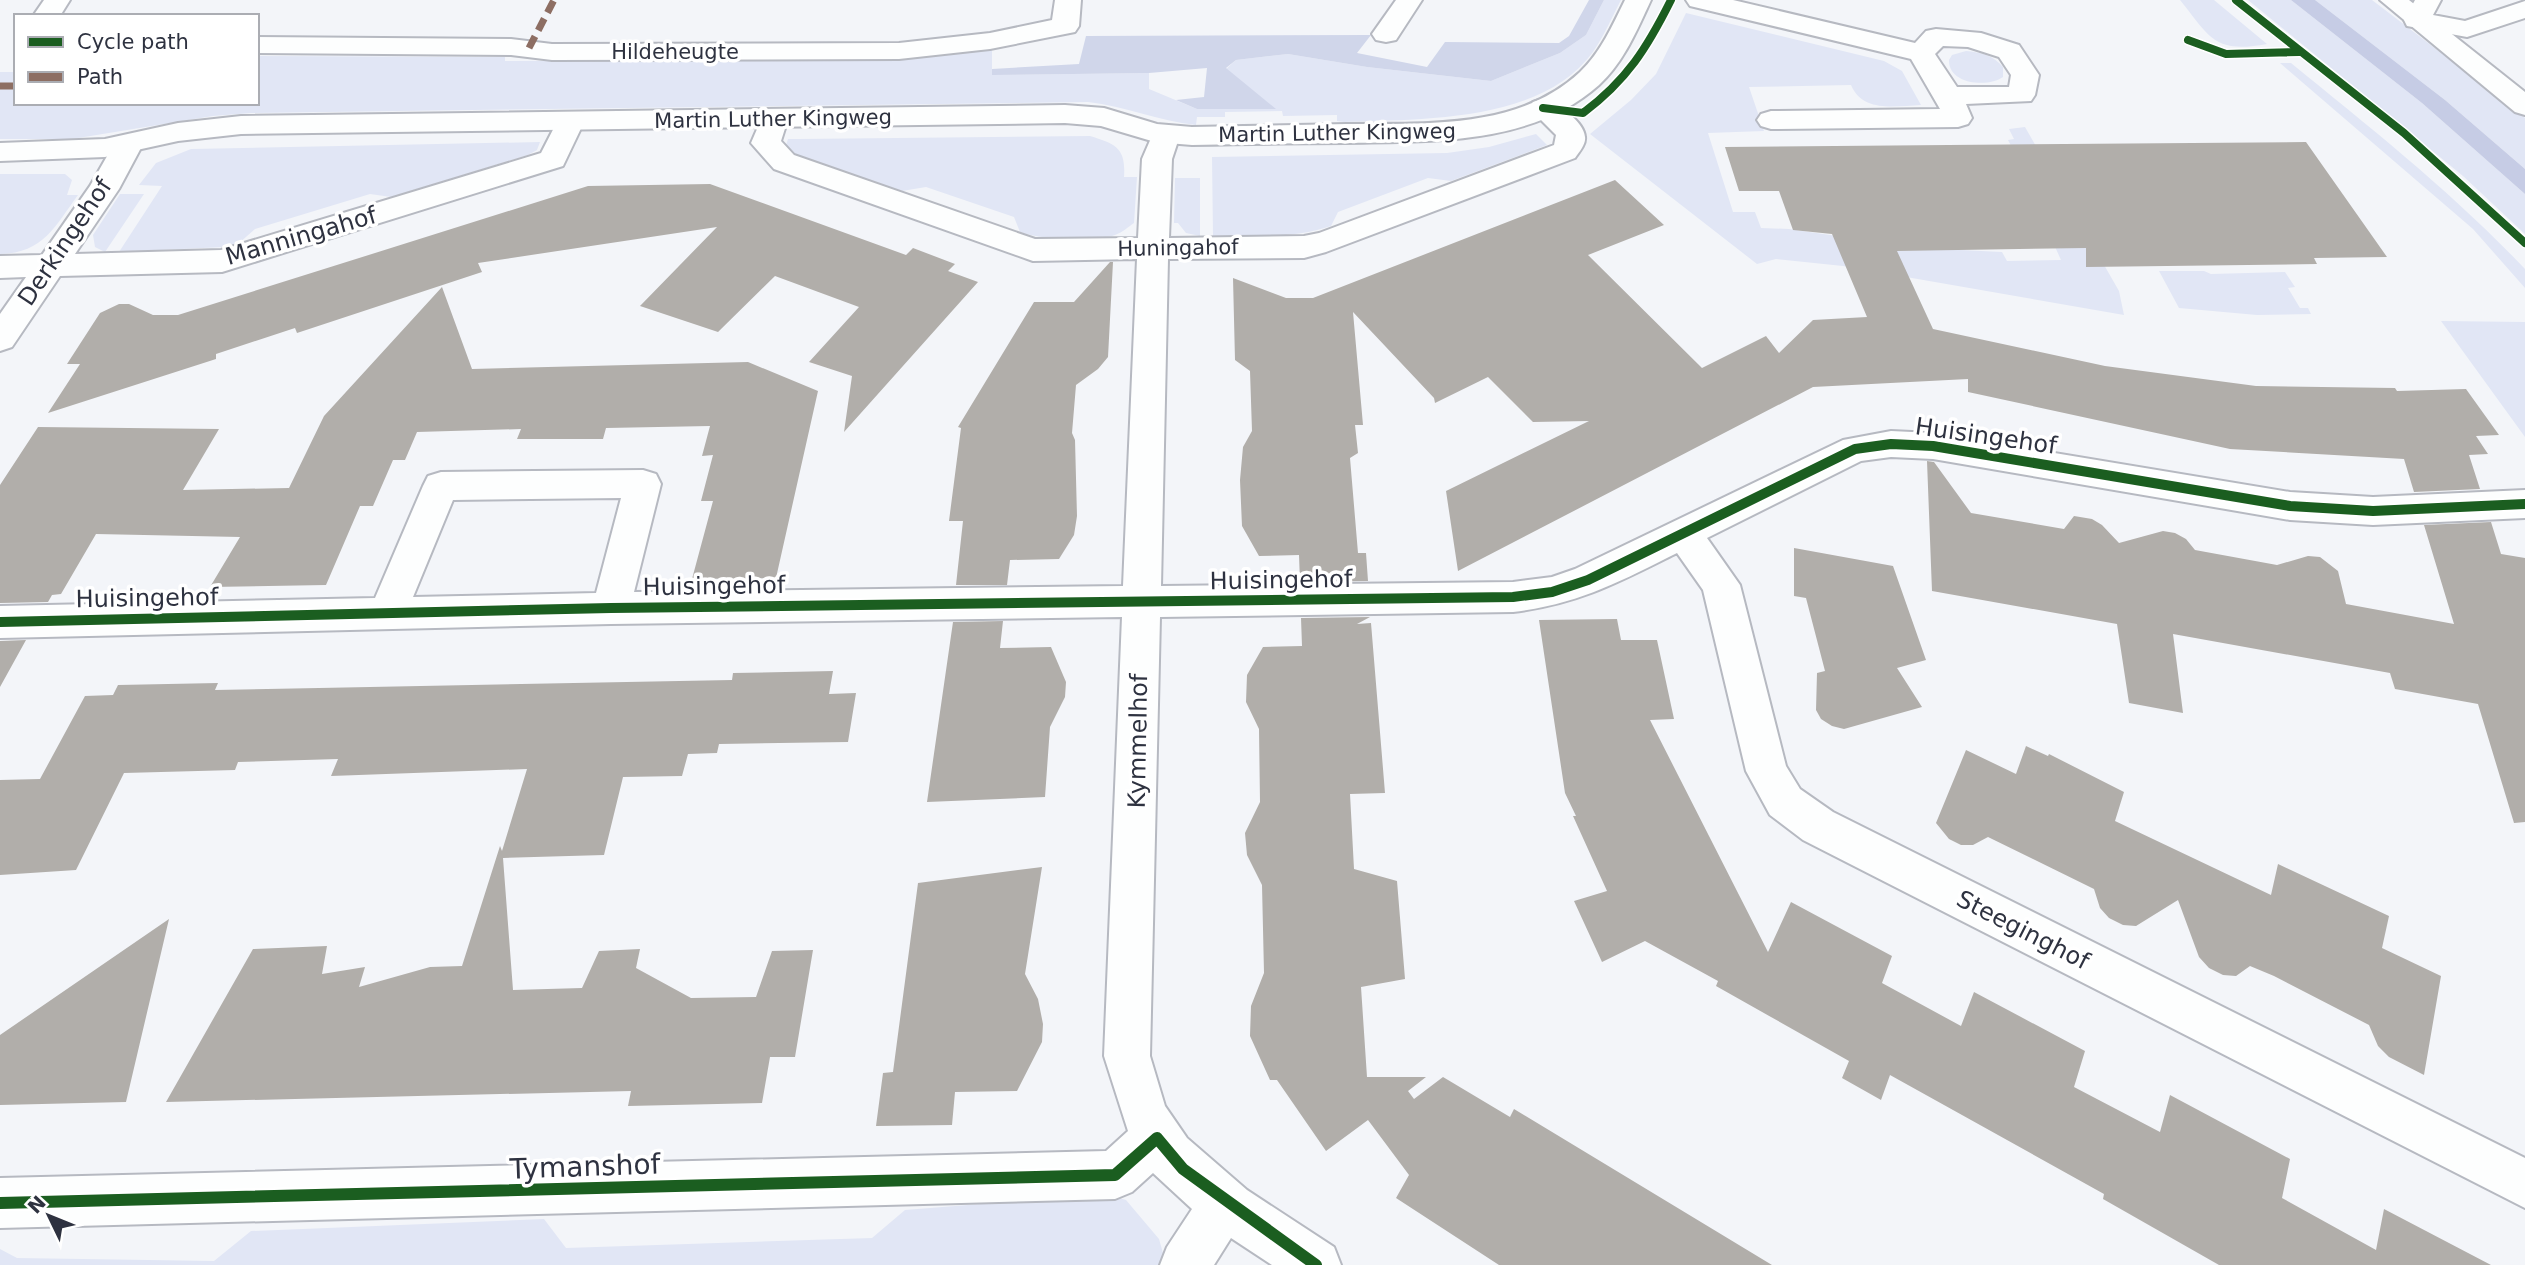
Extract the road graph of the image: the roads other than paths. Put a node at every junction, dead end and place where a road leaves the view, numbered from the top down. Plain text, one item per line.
1 (1068, 0) edge
2 (1409, 0) edge
3 (1638, 0) edge
4 (1699, 0) edge
5 (2393, 0) edge
6 (2424, 5) edge
7 (2525, 9) edge
8 (2467, 29) junction
9 (1386, 34) dead end
10 (259, 45) edge
11 (1922, 54) junction
12 (2515, 65) dead end
13 (1948, 96) junction
14 (2525, 106) edge
15 (1543, 108) junction
16 (774, 119) junction
17 (1771, 120) dead end
18 (570, 122) junction
19 (1165, 135) junction
20 (128, 144) junction
21 (0, 152) edge
22 (1154, 249) junction
23 (51, 265) junction
24 (0, 267) edge
25 (0, 339) edge
26 (2525, 504) edge
27 (1683, 534) junction
28 (1140, 603) junction
29 (611, 608) junction
30 (387, 613) junction
31 (0, 622) edge
32 (1157, 1138) junction
33 (2525, 1184) edge
34 (1225, 1202) junction
35 (0, 1203) edge
36 (1185, 1265) edge
37 (1316, 1265) edge

1 - 10 street, Hildeheugte
2 - 9 street
3 - 15 street, Martin Luther Kingweg
4 - 11 street
5 - 6 street
6 - 8 street
6 - 14 street
7 - 8 street
8 - 12 street
11 - 13 street
11 - 13 street
13 - 17 street
15 - 19 street, Martin Luther Kingweg
15 - 22 street, Huningahof
16 - 18 street, Martin Luther Kingweg
16 - 19 street, Martin Luther Kingweg
16 - 22 street, Huningahof
18 - 20 street, Martin Luther Kingweg
18 - 23 street, Manningahof
19 - 22 street, Kymmelhof
20 - 21 street, Martin Luther Kingweg
20 - 23 street, Derkingehof
22 - 28 street, Kymmelhof
23 - 24 street, Manningahof
23 - 25 street, Derkingehof
26 - 27 street, Huisingehof
27 - 28 street, Huisingehof
27 - 33 street, Steeginghof
28 - 29 street, Huisingehof
28 - 32 street, Kymmelhof
29 - 30 street, Huisingehof
29 - 30 street, Huisingehof
30 - 31 street, Huisingehof
32 - 34 street, Kymmelhof
32 - 35 street, Tymanshof
34 - 36 street
34 - 37 street, Kymmelhof

